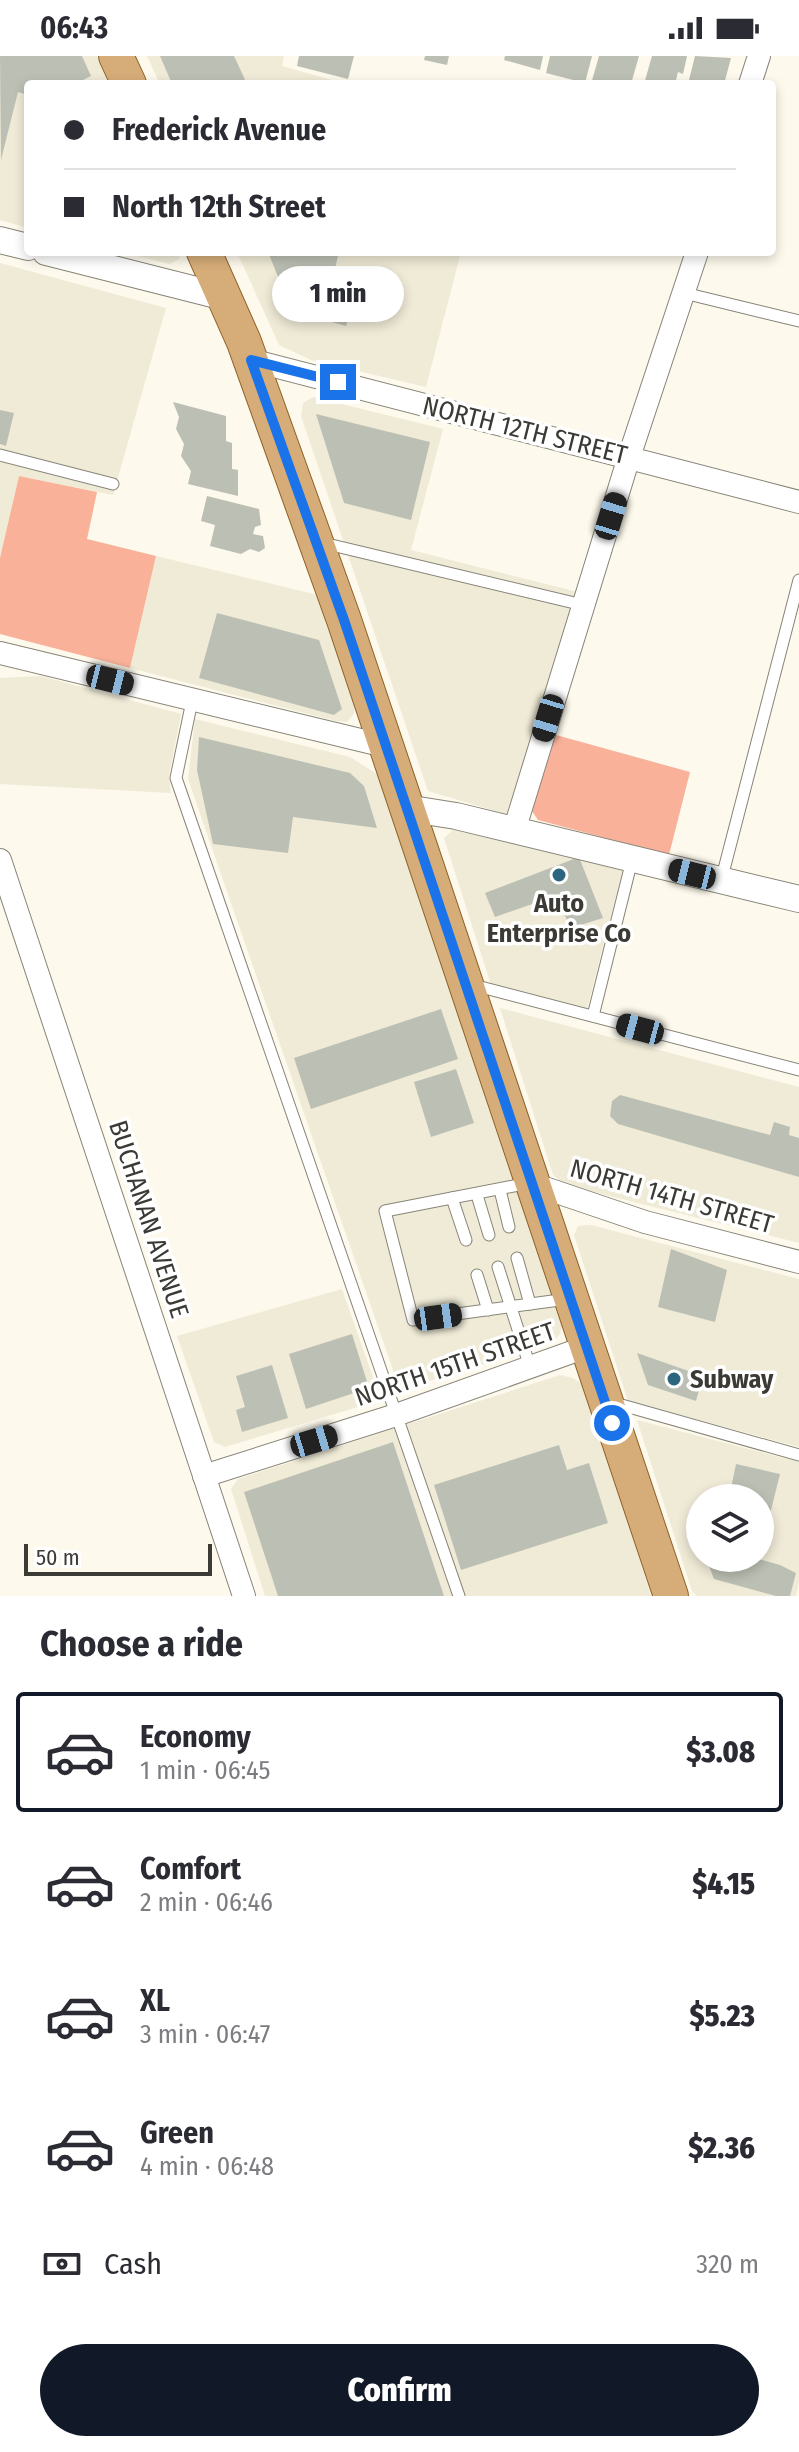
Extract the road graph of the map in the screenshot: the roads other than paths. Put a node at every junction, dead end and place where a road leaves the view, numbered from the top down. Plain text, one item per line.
1 (116, 56) edge
2 (759, 56) edge
3 (127, 80) edge
4 (751, 80) edge
5 (0, 240) edge
6 (24, 246) edge
7 (62, 256) edge
8 (206, 256) edge
9 (696, 256) edge
10 (684, 293) junction
11 (224, 297) junction
12 (799, 321) edge
13 (251, 360) junction
14 (0, 455) edge
15 (629, 457) junction
16 (113, 484) dead end
17 (799, 502) edge
18 (315, 541) junction
19 (799, 580) edge
20 (583, 605) junction
21 (0, 653) edge
22 (192, 701) junction
23 (385, 746) junction
24 (406, 808) junction
25 (514, 831) junction
26 (0, 860) edge
27 (633, 860) junction
28 (721, 882) junction
29 (799, 899) edge
30 (465, 983) junction
31 (593, 1016) junction
32 (799, 1070) edge
33 (515, 1187) junction
34 (477, 1195) junction
35 (452, 1198) junction
36 (509, 1227) dead end
37 (489, 1235) dead end
38 (466, 1240) dead end
39 (517, 1258) dead end
40 (799, 1262) edge
41 (498, 1267) dead end
42 (477, 1275) dead end
43 (570, 1299) junction
44 (530, 1304) junction
45 (510, 1307) junction
46 (488, 1310) junction
47 (586, 1347) junction
48 (530, 1367) junction
49 (603, 1400) junction
50 (396, 1415) junction
51 (799, 1455) edge
52 (204, 1476) junction
53 (244, 1596) edge
54 (459, 1596) edge
55 (671, 1596) edge

1 - 3 main road
2 - 4 street
5 - 6 street
7 - 11 street
8 - 11 main road
9 - 10 street
10 - 12 lane
10 - 15 street
11 - 13 main road
13 - 15 street, NORTH 12TH STREET
13 - 18 main road
14 - 16 lane
15 - 17 street, NORTH 12TH STREET
15 - 20 street
18 - 20 lane
18 - 23 main road
19 - 28 lane
20 - 25 street
21 - 22 street
22 - 23 street
22 - 50 lane
23 - 24 main road
24 - 25 street
24 - 30 main road
25 - 27 street
26 - 52 street, BUCHANAN AVENUE
27 - 28 street
27 - 31 lane
28 - 29 street
30 - 31 lane
30 - 33 main road
31 - 32 lane
33 - 34 lane
33 - 36 lane
33 - 40 street, NORTH 14TH STREET
33 - 43 main road
34 - 35 lane
34 - 37 lane
35 - 38 lane
35 - 46 lane
39 - 44 lane
41 - 45 lane
42 - 46 lane
43 - 44 lane
43 - 47 main road
44 - 45 lane
45 - 46 lane
45 - 48 lane
47 - 48 street, NORTH 15TH STREET
47 - 49 main road
48 - 50 street, NORTH 15TH STREET
49 - 51 lane
49 - 55 main road
50 - 52 street, NORTH 15TH STREET
50 - 54 lane
52 - 53 street, BUCHANAN AVENUE

